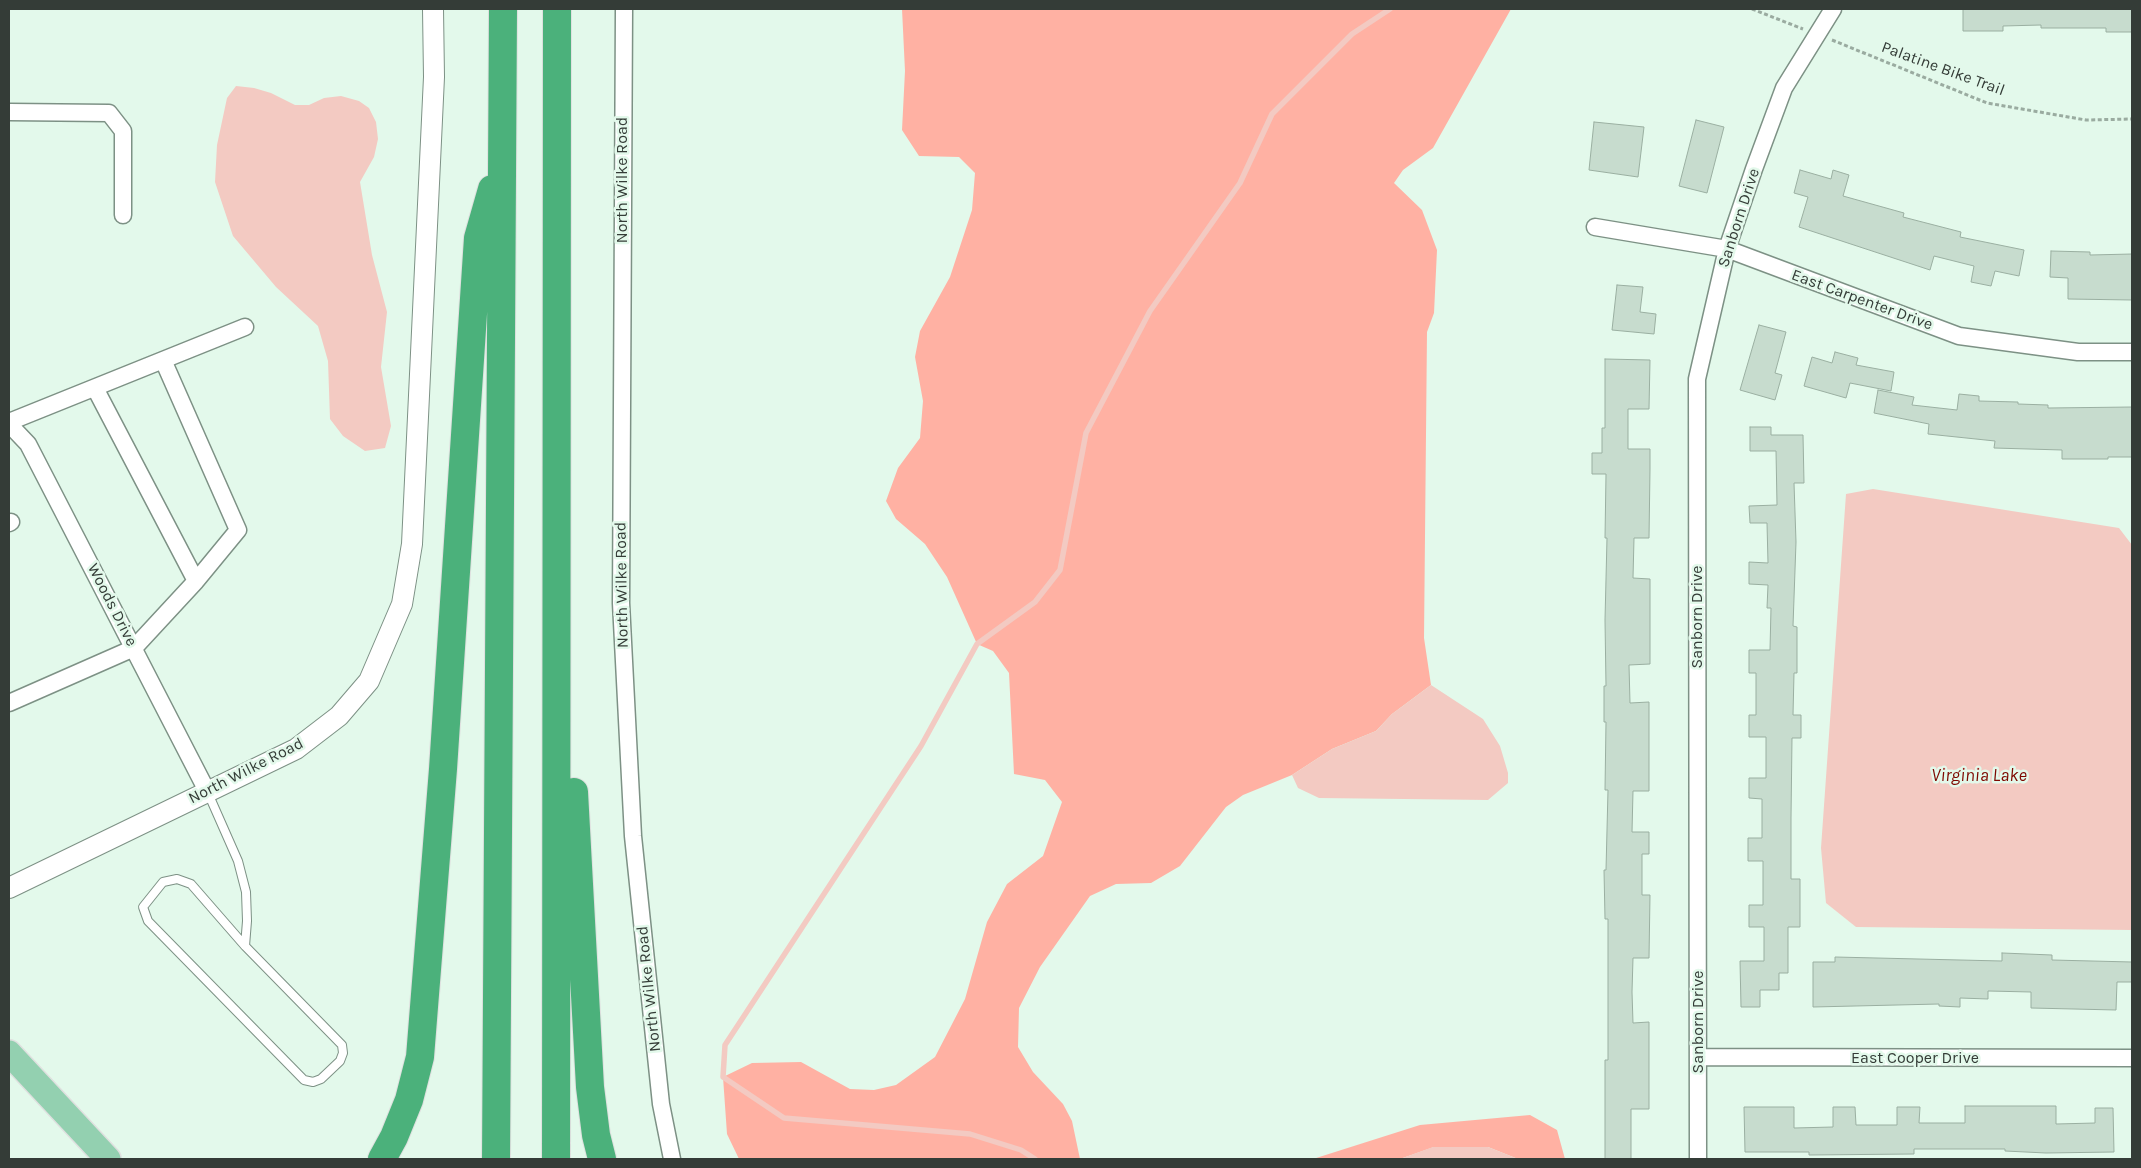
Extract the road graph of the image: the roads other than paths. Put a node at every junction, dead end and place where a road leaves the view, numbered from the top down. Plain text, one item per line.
1 (433, 9) edge
2 (503, 9) edge
3 (557, 9) edge
4 (624, 9) edge
5 (1833, 9) edge
6 (9, 112) edge
7 (502, 153) junction
8 (123, 215) dead end
9 (1595, 227) dead end
10 (1727, 249) junction
11 (245, 326) dead end
12 (2132, 352) edge
13 (162, 360) junction
14 (95, 388) junction
15 (9, 423) edge
16 (557, 486) junction
17 (196, 581) junction
18 (134, 648) junction
19 (9, 704) edge
20 (208, 791) junction
21 (9, 888) edge
22 (245, 946) junction
23 (9, 1053) edge
24 (1698, 1058) junction
25 (2132, 1058) edge
26 (108, 1159) edge
27 (382, 1159) edge
28 (496, 1159) edge
29 (556, 1159) edge
30 (602, 1159) edge
31 (672, 1159) edge
32 (1698, 1159) edge

1 - 20 street, North Wilke Road
2 - 7 highway
3 - 16 highway
4 - 31 street, North Wilke Road
5 - 10 street, Sanborn Drive
6 - 8 street
7 - 27 highway
7 - 28 highway
9 - 10 street, East Carpenter Drive
10 - 12 street, East Carpenter Drive
10 - 24 street, Sanborn Drive
11 - 13 street
13 - 14 street
13 - 17 street
14 - 15 street
14 - 17 street
15 - 18 street, Woods Drive
16 - 29 highway
16 - 30 highway
17 - 18 street
18 - 19 street
18 - 20 street, Woods Drive
20 - 21 street, North Wilke Road
20 - 22 lane
22 - 22 lane
23 - 26 main road
24 - 25 street, East Cooper Drive
24 - 32 street, Sanborn Drive

